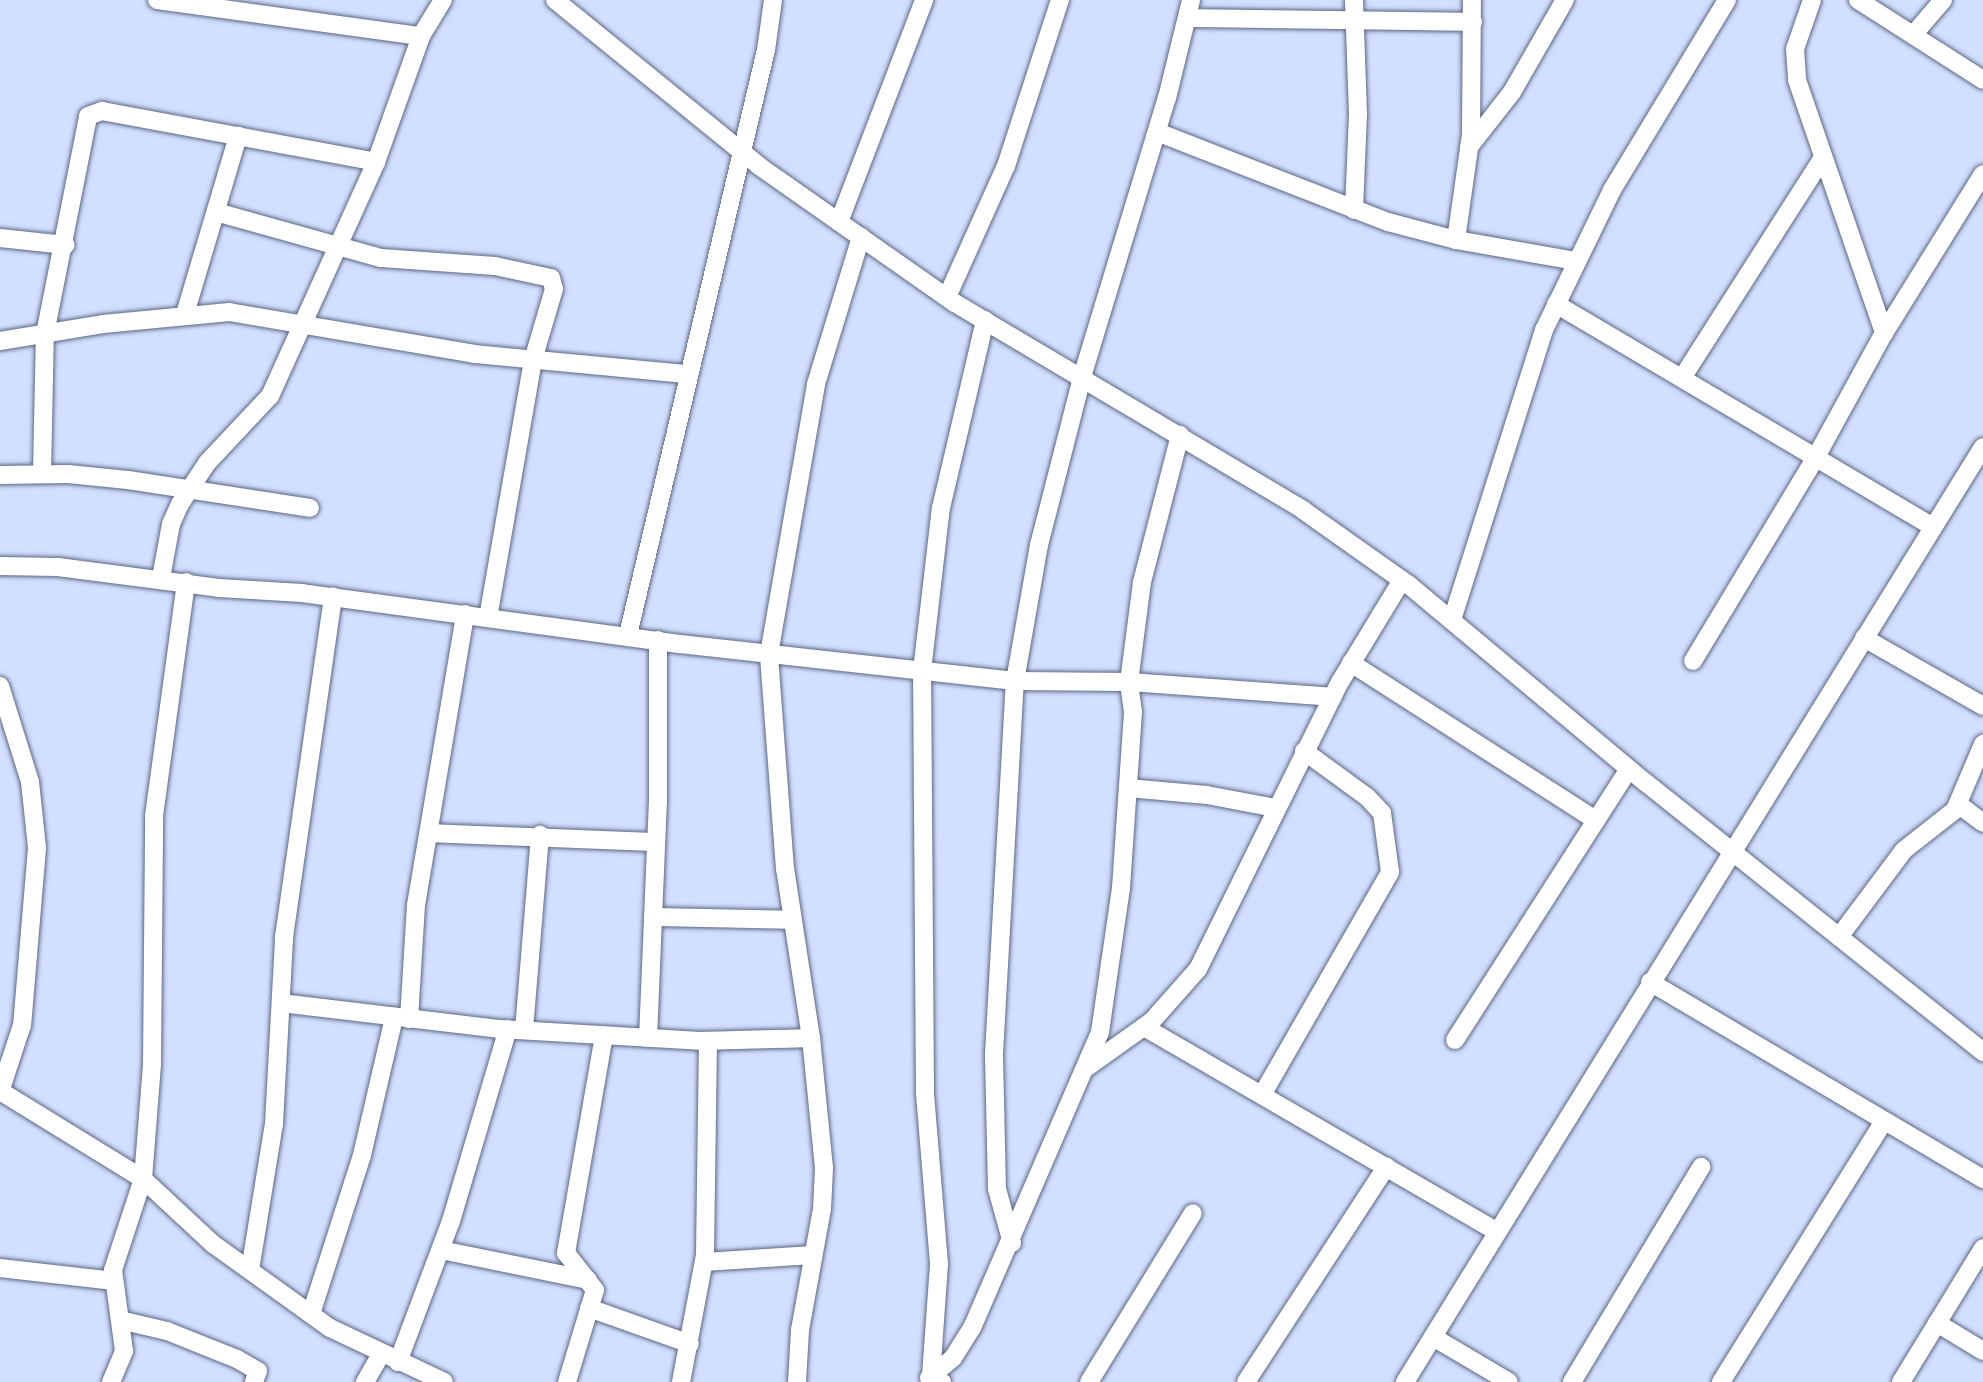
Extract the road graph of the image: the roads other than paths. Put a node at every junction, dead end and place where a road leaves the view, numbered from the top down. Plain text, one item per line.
1 (158, 0) edge
2 (443, 0) edge
3 (556, 0) edge
4 (773, 0) edge
5 (924, 0) edge
6 (1060, 0) edge
7 (1354, 0) edge
8 (1472, 0) edge
9 (1566, 0) edge
10 (1727, 0) edge
11 (1812, 0) edge
12 (1858, 0) edge
13 (1944, 0) edge
14 (1189, 9) edge
15 (1473, 22) junction
16 (1355, 23) junction
17 (1914, 34) junction
18 (421, 36) junction
19 (1981, 76) edge
20 (1157, 132) junction
21 (238, 136) junction
22 (1469, 147) junction
23 (740, 151) junction
24 (1822, 159) junction
25 (376, 162) junction
26 (1983, 174) edge
27 (1354, 210) junction
28 (216, 212) junction
29 (839, 222) junction
30 (861, 237) junction
31 (0, 238) edge
32 (1456, 240) junction
33 (66, 245) junction
34 (338, 247) junction
35 (1576, 261) junction
36 (947, 297) junction
37 (1556, 304) junction
38 (186, 314) junction
39 (984, 320) junction
40 (301, 325) junction
41 (1884, 333) junction
42 (45, 334) junction
43 (0, 341) edge
44 (532, 360) junction
45 (687, 374) junction
46 (1082, 377) junction
47 (1682, 378) junction
48 (1180, 434) junction
49 (1983, 447) edge
50 (1816, 458) junction
51 (42, 474) junction
52 (0, 476) edge
53 (190, 488) junction
54 (310, 508) dead end
55 (1933, 527) junction
56 (0, 566) edge
57 (161, 578) junction
58 (1402, 580) junction
59 (186, 582) junction
60 (333, 597) junction
61 (465, 614) junction
62 (488, 616) junction
63 (1452, 620) junction
64 (628, 635) junction
65 (1864, 638) junction
66 (658, 640) junction
67 (770, 654) junction
68 (1693, 661) dead end
69 (1351, 663) junction
70 (922, 671) junction
71 (1015, 681) junction
72 (1130, 682) junction
73 (0, 686) edge
74 (1332, 697) junction
75 (1983, 706) edge
76 (19, 739) junction
77 (1983, 744) edge
78 (0, 746) edge
79 (1304, 751) junction
80 (1628, 769) junction
81 (1128, 788) junction
82 (1958, 804) junction
83 (1274, 808) junction
84 (1596, 820) junction
85 (1983, 823) edge
86 (430, 833) junction
87 (540, 835) junction
88 (656, 842) junction
89 (1730, 851) junction
90 (653, 917) junction
91 (792, 920) junction
92 (1839, 937) junction
93 (1650, 982) junction
94 (281, 1003) junction
95 (402, 1018) junction
96 (1144, 1027) junction
97 (516, 1030) junction
98 (604, 1035) junction
99 (648, 1038) junction
100 (811, 1038) junction
101 (1455, 1040) dead end
102 (708, 1041) junction
103 (1983, 1052) edge
104 (1085, 1068) junction
105 (0, 1091) edge
106 (1262, 1095) junction
107 (1884, 1121) junction
108 (1386, 1167) junction
109 (1701, 1168) dead end
110 (143, 1179) junction
111 (1983, 1179) edge
112 (1193, 1213) dead end
113 (1498, 1232) junction
114 (1012, 1243) junction
115 (1983, 1248) edge
116 (442, 1250) junction
117 (813, 1255) junction
118 (704, 1262) junction
119 (0, 1268) edge
120 (250, 1270) junction
121 (114, 1281) junction
122 (591, 1281) junction
123 (589, 1308) junction
124 (311, 1314) junction
125 (120, 1320) junction
126 (1937, 1323) junction
127 (1433, 1336) junction
128 (690, 1344) junction
129 (1983, 1351) edge
130 (390, 1358) junction
131 (933, 1380) edge
132 (111, 1382) edge
133 (254, 1382) edge
134 (365, 1382) edge
135 (444, 1382) edge
136 (567, 1382) edge
137 (682, 1382) edge
138 (797, 1382) edge
139 (1089, 1382) edge
140 (1246, 1382) edge
141 (1405, 1382) edge
142 (1510, 1382) edge
143 (1572, 1382) edge
144 (1720, 1382) edge
145 (1901, 1382) edge

1 - 18 street
2 - 18 street
3 - 23 street
4 - 23 street
5 - 29 street
6 - 36 street
7 - 16 street
8 - 15 street
9 - 22 street
10 - 35 street
11 - 24 street
12 - 17 street
13 - 17 street
14 - 16 street
14 - 20 street
15 - 16 street
15 - 22 street
16 - 27 street
17 - 19 street
18 - 25 street
20 - 27 street
20 - 46 street
21 - 25 street
21 - 28 street
21 - 33 street
22 - 32 street
23 - 29 street
23 - 45 street
24 - 41 street
24 - 47 street
25 - 34 street
26 - 41 street
27 - 32 street
28 - 34 street
28 - 38 street
29 - 30 street
30 - 36 street
30 - 67 street
31 - 33 street
32 - 35 street
33 - 42 street
34 - 40 street
34 - 44 street
35 - 37 street
36 - 39 street
37 - 47 street
37 - 63 street
38 - 40 street
38 - 42 street
39 - 46 street
39 - 70 street
40 - 44 street
40 - 53 street
41 - 50 street
42 - 43 street
42 - 51 street
44 - 45 street
44 - 62 street
45 - 64 street
46 - 48 street
46 - 71 street
47 - 50 street
48 - 58 street
48 - 72 street
49 - 55 street
50 - 55 street
50 - 68 street
51 - 52 street
51 - 53 street
53 - 54 street
53 - 57 street
55 - 65 street
56 - 57 street
57 - 59 street
58 - 63 street
58 - 69 street
59 - 60 street
59 - 110 street
60 - 61 street
60 - 94 street
61 - 62 street
61 - 86 street
62 - 64 street
63 - 80 street
64 - 66 street
65 - 75 street
65 - 89 street
66 - 67 street
66 - 88 street
67 - 70 street
67 - 91 street
69 - 74 street
69 - 84 street
70 - 71 street
70 - 131 street
71 - 72 street
71 - 114 street
72 - 74 street
72 - 81 street
73 - 76 street
74 - 79 street
76 - 78 street
76 - 105 street
77 - 82 street
79 - 83 street
79 - 106 street
80 - 84 street
80 - 89 street
81 - 83 street
81 - 104 street
82 - 85 street
82 - 92 street
83 - 96 street
84 - 101 street
86 - 87 street
86 - 95 street
87 - 88 street
87 - 97 street
88 - 90 street
89 - 92 street
89 - 93 street
90 - 91 street
90 - 99 street
91 - 100 street
92 - 103 street
93 - 107 street
93 - 113 street
94 - 95 street
94 - 120 street
95 - 97 street
95 - 124 street
96 - 104 street
96 - 106 street
97 - 98 street
97 - 116 street
98 - 99 street
98 - 122 street
99 - 102 street
100 - 102 street
100 - 117 street
102 - 118 street
104 - 114 street
105 - 110 street
106 - 108 street
107 - 111 street
107 - 144 street
108 - 113 street
108 - 140 street
109 - 143 street
110 - 120 street
110 - 121 street
112 - 139 street
113 - 127 street
114 - 131 street
115 - 126 street
116 - 122 street
116 - 130 street
117 - 118 street
117 - 138 street
118 - 128 street
119 - 121 street
120 - 124 street
121 - 125 street
122 - 123 street
123 - 128 street
123 - 136 street
124 - 130 street
125 - 132 street
125 - 133 street
126 - 129 street
126 - 145 street
127 - 141 street
127 - 142 street
128 - 137 street
130 - 134 street
130 - 135 street

